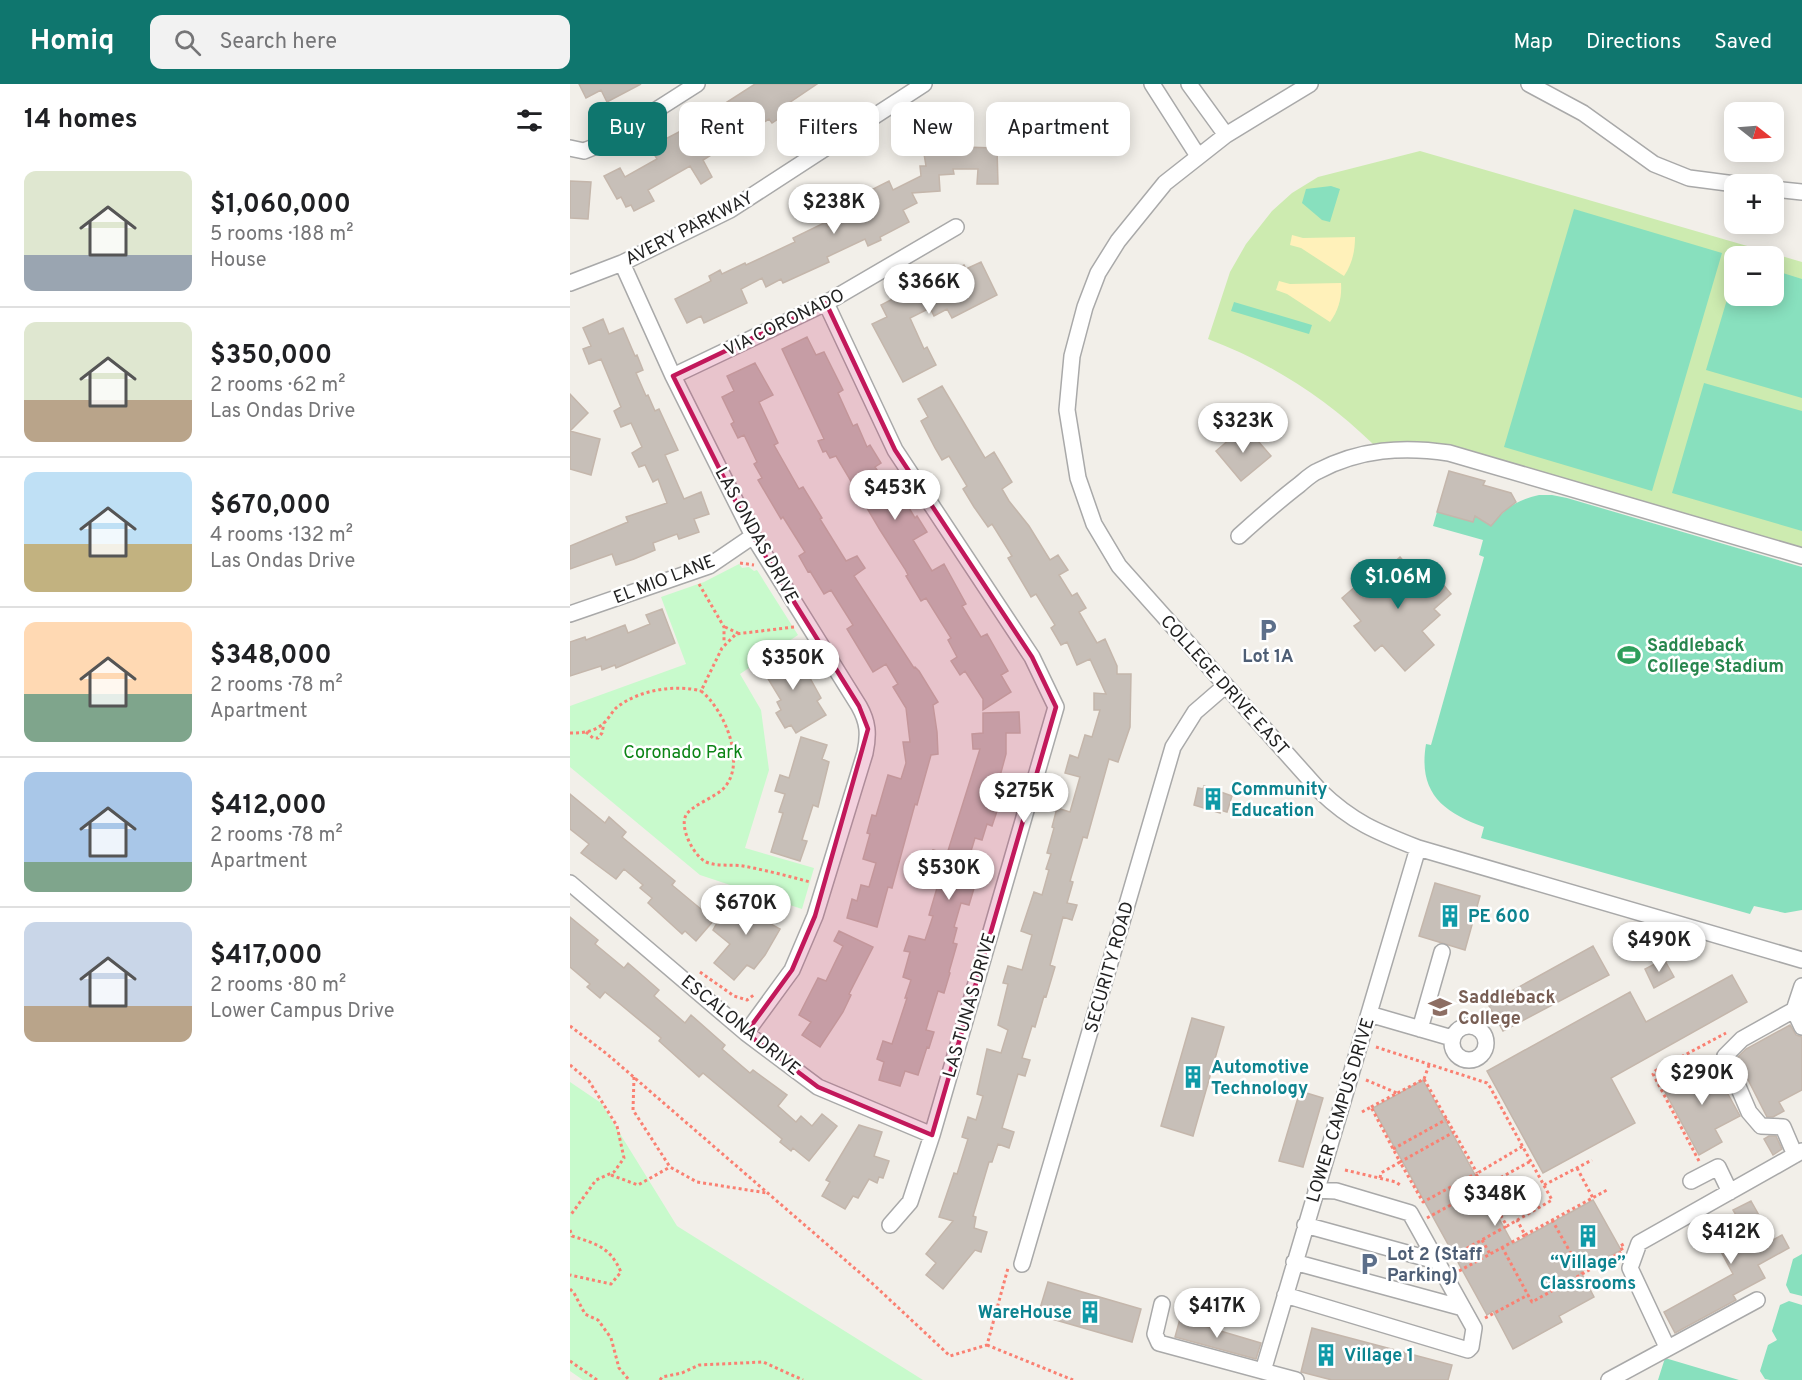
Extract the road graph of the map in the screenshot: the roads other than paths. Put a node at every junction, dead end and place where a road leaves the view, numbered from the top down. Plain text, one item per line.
1 (697, 84) edge
2 (924, 84) edge
3 (1152, 84) edge
4 (1189, 84) edge
5 (1310, 84) edge
6 (1529, 84) edge
7 (1226, 135) junction
8 (570, 148) edge
9 (1198, 156) junction
10 (1724, 183) edge
11 (1784, 190) edge
12 (1802, 192) edge
13 (956, 227) dead end
14 (622, 263) junction
15 (570, 283) edge
16 (826, 303) junction
17 (673, 376) junction
18 (753, 536) junction
19 (1239, 536) dead end
20 (1802, 556) edge
21 (570, 614) edge
22 (1225, 686) junction
23 (1418, 848) junction
24 (570, 883) edge
25 (1442, 952) dead end
26 (1802, 960) edge
27 (1802, 986) edge
28 (1794, 1010) junction
29 (1368, 1014) junction
30 (1802, 1027) edge
31 (1420, 1029) junction
32 (746, 1033) junction
33 (1452, 1038) dead end
34 (932, 1135) junction
35 (1799, 1153) edge
36 (1691, 1181) dead end
37 (1316, 1190) junction
38 (1730, 1192) junction
39 (890, 1225) dead end
40 (1305, 1225) junction
41 (1442, 1260) junction
42 (1294, 1262) junction
43 (1022, 1264) road end
44 (1285, 1295) junction
45 (1757, 1300) dead end
46 (1162, 1304) dead end
47 (1463, 1308) junction
48 (1667, 1347) junction
49 (1263, 1371) junction
50 (1296, 1380) edge
51 (1609, 1380) edge

1 - 8 street
2 - 14 street, AVERY PARKWAY
3 - 9 street
4 - 7 street
5 - 7 street, COLLEGE DRIVE EAST
6 - 10 street
7 - 9 street, COLLEGE DRIVE EAST
9 - 22 street, COLLEGE DRIVE EAST
11 - 12 street
13 - 16 street, VIA CORONADO
14 - 15 street, AVERY PARKWAY
14 - 17 street, LAS ONDAS DRIVE
16 - 17 street, VIA CORONADO
16 - 34 street, LAS TUNAS DRIVE
17 - 18 street, LAS ONDAS DRIVE
18 - 21 street, EL MIO LANE
18 - 32 street, LAS ONDAS DRIVE
19 - 20 street
22 - 23 street, COLLEGE DRIVE EAST
22 - 43 street, SECURITY ROAD
23 - 26 street, COLLEGE DRIVE EAST
23 - 29 street, LOWER CAMPUS DRIVE
24 - 32 street, ESCALONA DRIVE
25 - 31 street
27 - 28 street
28 - 30 street
28 - 35 street
29 - 31 street
29 - 37 street, LOWER CAMPUS DRIVE
31 - 33 street
32 - 34 street, ESCALONA DRIVE
34 - 39 street, LAS TUNAS DRIVE
35 - 38 street
36 - 38 street
37 - 40 street, LOWER CAMPUS DRIVE
37 - 41 street
38 - 48 street
40 - 41 street
40 - 42 street, LOWER CAMPUS DRIVE
41 - 47 street
42 - 44 street, LOWER CAMPUS DRIVE
42 - 47 street
44 - 47 street
44 - 49 street, LOWER CAMPUS DRIVE
45 - 48 street
46 - 49 street
48 - 51 street
49 - 50 street

